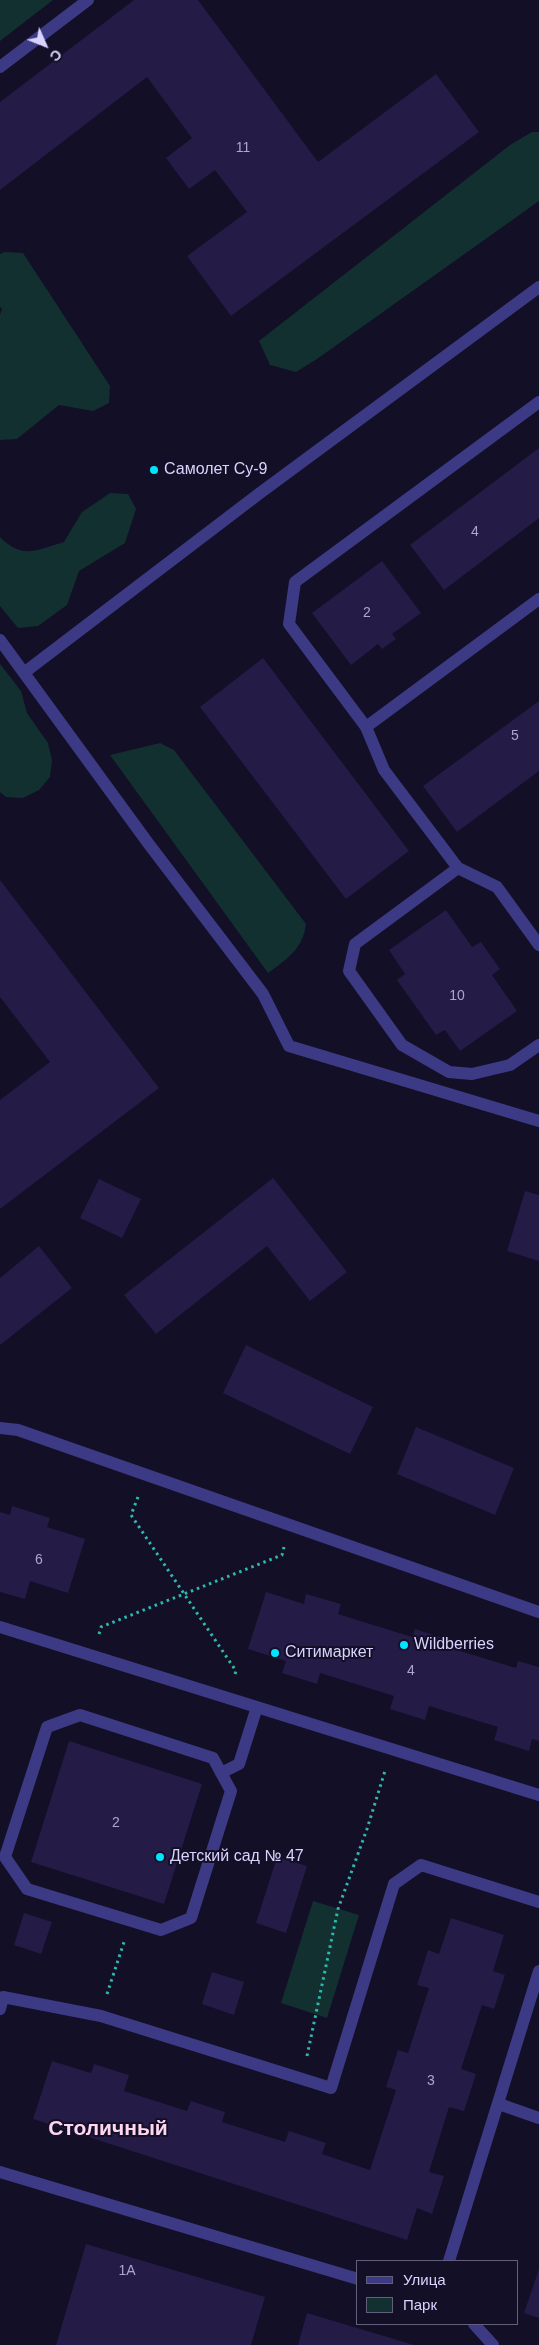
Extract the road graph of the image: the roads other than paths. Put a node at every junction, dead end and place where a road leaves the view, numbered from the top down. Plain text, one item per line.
1 (88, 0) edge
2 (0, 67) edge
3 (539, 287) edge
4 (539, 402) edge
5 (539, 599) edge
6 (0, 640) edge
7 (25, 672) junction
8 (366, 727) junction
9 (458, 868) junction
10 (539, 945) edge
11 (539, 1045) edge
12 (539, 1121) edge
13 (0, 1428) edge
14 (539, 1612) edge
15 (0, 1627) edge
16 (257, 1706) junction
17 (221, 1773) junction
18 (539, 1794) edge
19 (539, 1902) edge
20 (539, 1971) edge
21 (0, 2008) edge
22 (499, 2104) junction
23 (539, 2118) edge
24 (0, 2172) edge
25 (449, 2260) edge
26 (356, 2278) edge
27 (475, 2325) edge
28 (493, 2345) edge

1 - 2 lane
3 - 7 lane
4 - 8 lane
5 - 8 lane
6 - 7 lane
7 - 12 lane
8 - 9 lane
9 - 10 lane
9 - 11 lane
13 - 14 lane
15 - 16 lane
16 - 17 lane
16 - 18 lane
17 - 17 lane
19 - 21 lane
20 - 22 lane
22 - 23 lane
22 - 25 lane
24 - 26 lane
27 - 28 lane

